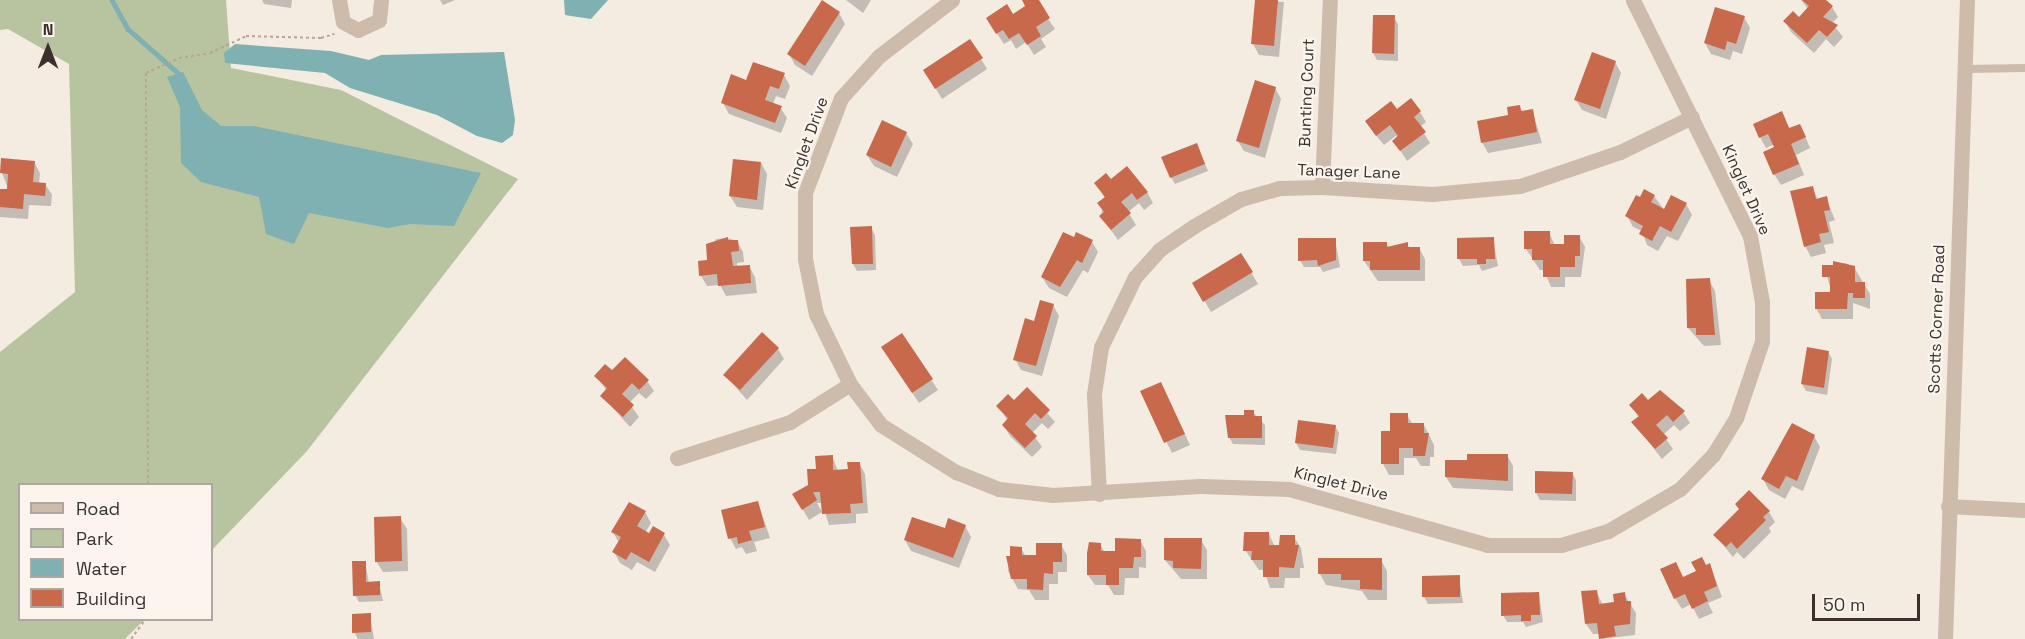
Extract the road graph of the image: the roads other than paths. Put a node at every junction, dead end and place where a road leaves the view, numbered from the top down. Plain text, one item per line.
1 (339, 0) edge
2 (381, 0) edge
3 (952, 0) edge
4 (1330, 0) edge
5 (1967, 0) edge
6 (1636, 1) edge
7 (2025, 68) edge
8 (1965, 69) junction
9 (1692, 117) junction
10 (1322, 186) junction
11 (850, 384) junction
12 (676, 458) dead end
13 (1100, 494) junction
14 (1948, 506) junction
15 (2025, 510) edge
16 (1945, 639) edge

1 - 2 street
3 - 11 street, Kinglet Drive
4 - 10 street, Bunting Court
5 - 8 street, Scotts Corner Road
6 - 9 street, Kinglet Drive
7 - 8 lane
8 - 14 street, Scotts Corner Road
9 - 10 street, Tanager Lane
9 - 13 street, Kinglet Drive
10 - 13 street, Tanager Lane
11 - 12 street
11 - 13 street, Kinglet Drive
14 - 15 street
14 - 16 street, Scotts Corner Road

